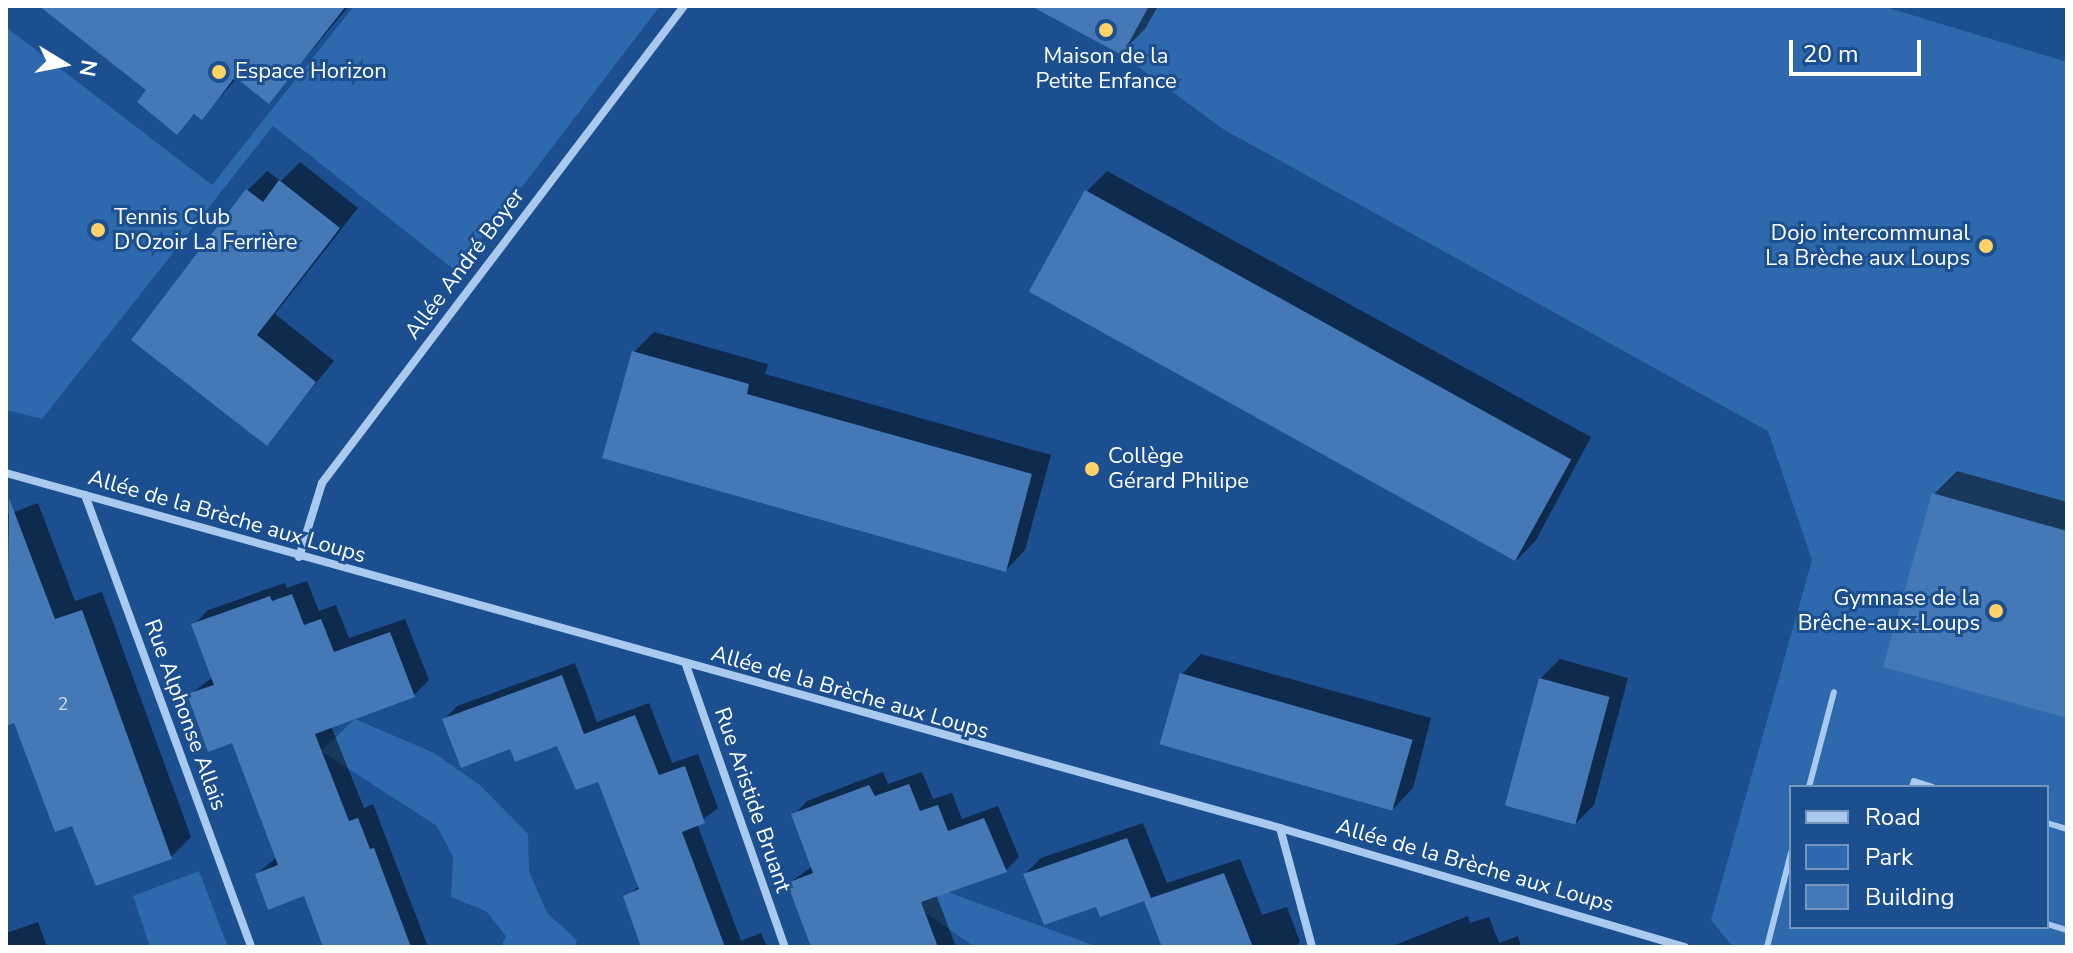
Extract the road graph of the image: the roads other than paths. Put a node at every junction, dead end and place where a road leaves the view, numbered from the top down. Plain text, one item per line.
1 (684, 6) edge
2 (6, 473) edge
3 (85, 495) junction
4 (299, 557) junction
5 (686, 665) junction
6 (1834, 692) dead end
7 (1810, 785) edge
8 (1280, 828) junction
9 (1789, 861) edge
10 (251, 947) edge
11 (785, 947) edge
12 (1312, 947) edge
13 (1685, 947) edge
14 (1767, 947) edge

1 - 4 street, Allée André Boyer
2 - 3 street, Allée de la Brèche aux Loups
3 - 4 street, Allée de la Brèche aux Loups
3 - 10 street, Rue Alphonse Allais
4 - 5 street, Allée de la Brèche aux Loups
5 - 8 street, Allée de la Brèche aux Loups
5 - 11 street, Rue Aristide Bruant
6 - 7 lane
8 - 12 street
8 - 13 street, Allée de la Brèche aux Loups
9 - 14 lane

